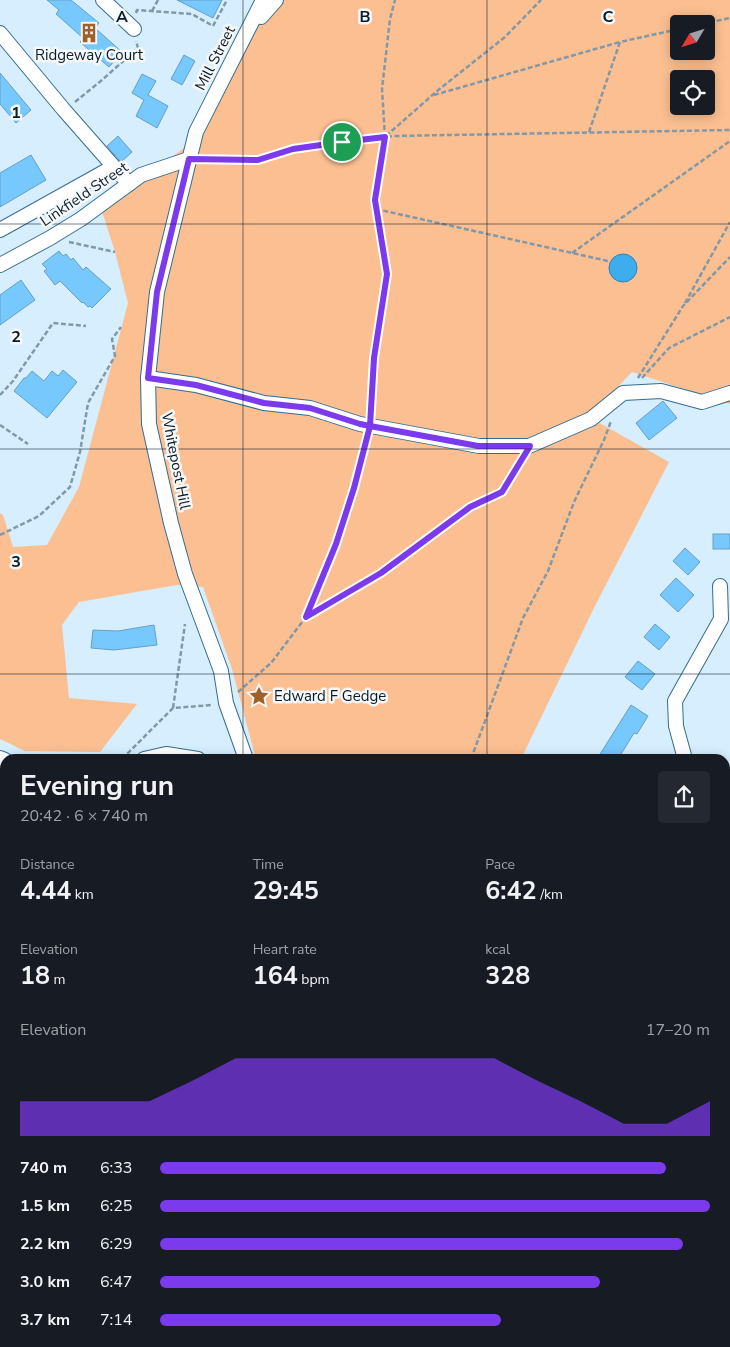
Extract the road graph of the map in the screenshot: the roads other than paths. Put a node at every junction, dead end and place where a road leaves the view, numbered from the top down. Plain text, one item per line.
1 (103, 0) edge
2 (264, 0) edge
3 (276, 0) edge
4 (134, 29) road end
5 (0, 33) edge
6 (245, 34) junction
7 (196, 132) joint
8 (189, 159) junction
9 (114, 167) junction
10 (129, 184) junction
11 (0, 230) edge
12 (0, 265) edge
13 (148, 378) junction
14 (730, 393) edge
15 (720, 586) dead end
16 (244, 754) edge
17 (684, 754) edge

1 - 4 street
2 - 6 street, Mill Street
3 - 6 street
5 - 9 street
6 - 7 street, Mill Street
7 - 8 street, Whitepost Hill
8 - 10 street, Linkfield Street
8 - 13 street, Whitepost Hill
9 - 10 street
9 - 11 street
10 - 12 street, Linkfield Street
13 - 14 street
13 - 16 street, Whitepost Hill
15 - 17 street

